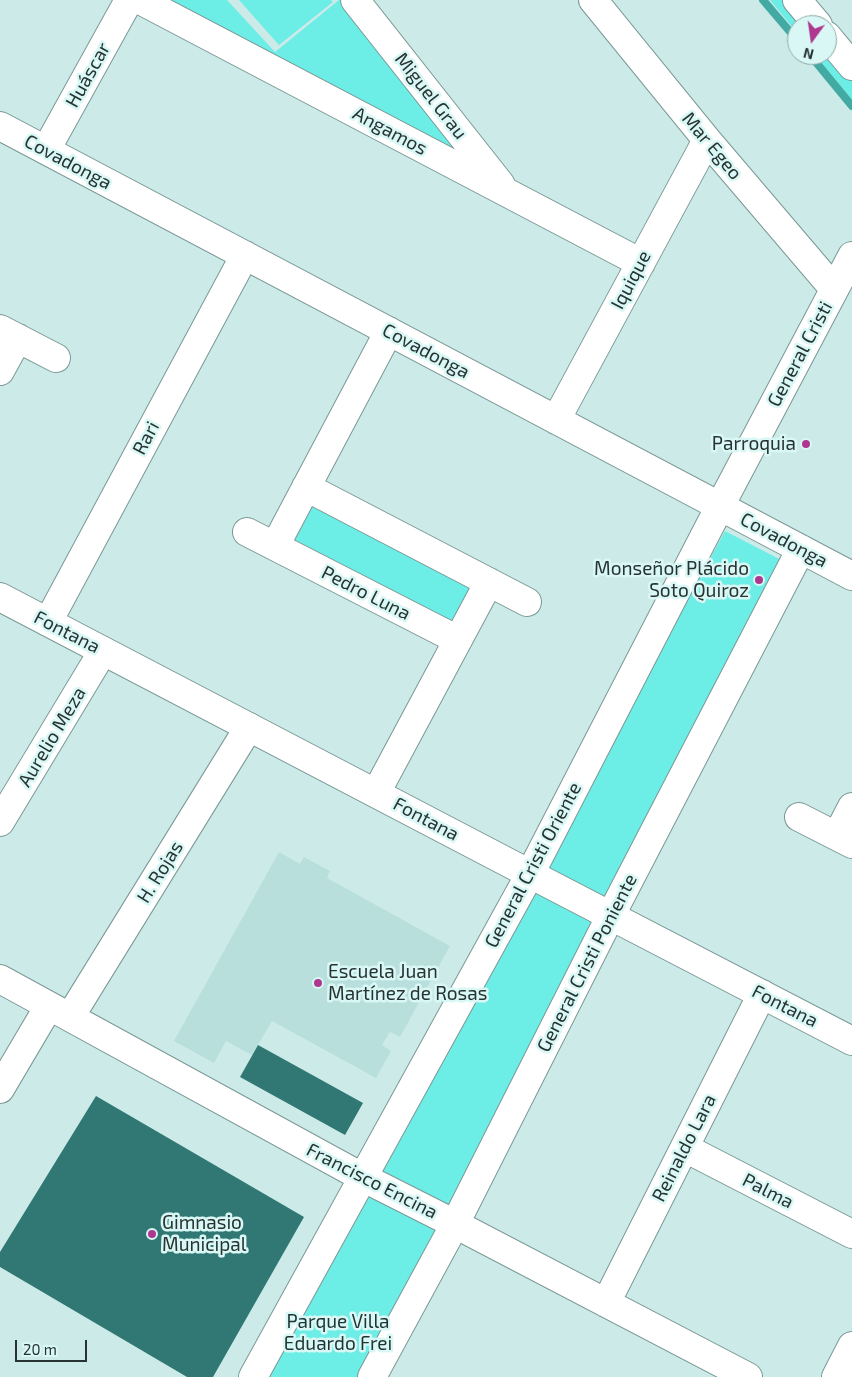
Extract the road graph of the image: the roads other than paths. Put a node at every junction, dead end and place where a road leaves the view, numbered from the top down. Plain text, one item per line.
1 (129, 0) edge
2 (140, 0) edge
3 (355, 0) edge
4 (593, 0) edge
5 (797, 0) edge
6 (810, 15) edge
7 (837, 48) edge
8 (852, 66) edge
9 (0, 126) edge
10 (707, 140) junction
11 (46, 150) junction
12 (507, 193) junction
13 (245, 255) junction
14 (852, 256) edge
15 (640, 263) junction
16 (834, 289) junction
17 (388, 331) junction
18 (9, 333) edge
19 (56, 358) dead end
20 (0, 371) edge
21 (556, 420) junction
22 (306, 487) junction
23 (720, 506) junction
24 (248, 532) dead end
25 (275, 546) junction
26 (801, 549) junction
27 (852, 576) edge
28 (489, 582) junction
29 (0, 597) edge
30 (527, 602) dead end
31 (48, 622) junction
32 (458, 640) junction
33 (103, 651) junction
34 (249, 727) junction
35 (376, 793) junction
36 (852, 807) edge
37 (799, 817) dead end
38 (0, 822) edge
39 (844, 840) edge
40 (530, 874) junction
41 (611, 915) junction
42 (0, 979) edge
43 (762, 994) junction
44 (60, 1012) junction
45 (852, 1040) edge
46 (0, 1089) edge
47 (684, 1148) junction
48 (362, 1177) junction
49 (455, 1224) junction
50 (852, 1234) edge
51 (606, 1303) junction
52 (852, 1346) edge
53 (253, 1377) edge
54 (372, 1377) edge
55 (748, 1377) edge
56 (836, 1377) edge

1 - 11 street, Huáscar
2 - 12 street, Angamos
3 - 12 street, Miguel Grau
4 - 10 street, Mar Egeo
5 - 6 street
7 - 8 street
9 - 11 street, Covadonga
10 - 15 street, Iquique
10 - 16 street, Mar Egeo
11 - 13 street, Covadonga
12 - 15 street, Angamos
13 - 17 street, Covadonga
13 - 31 street, Rari
14 - 16 street, General Cristi
15 - 21 street, Iquique
16 - 23 street, General Cristi
17 - 21 street, Covadonga
17 - 22 street
18 - 19 street
18 - 20 street
21 - 23 street, Covadonga
22 - 25 street
22 - 28 street
23 - 26 street, Covadonga
23 - 40 street, General Cristi Oriente
24 - 25 street, Pedro Luna
25 - 32 street, Pedro Luna
26 - 27 street, Covadonga
26 - 41 street, General Cristi Poniente
28 - 30 street
28 - 32 street
29 - 31 street, Fontana
31 - 33 street, Fontana
32 - 35 street
33 - 34 street, Fontana
33 - 38 street, Aurelio Meza
34 - 35 street, Fontana
34 - 44 street, H. Rojas
35 - 40 street, Fontana
36 - 39 street
37 - 39 street
40 - 41 street, Fontana
40 - 48 street, General Cristi Oriente
41 - 43 street, Fontana
41 - 49 street, General Cristi Poniente
42 - 44 street, Francisco Encina
43 - 45 street, Fontana
43 - 47 street, Reinaldo Lara
44 - 46 street, H. Rojas
44 - 48 street, Francisco Encina
47 - 50 street, Palma
47 - 51 street, Reinaldo Lara
48 - 49 street, Francisco Encina
48 - 53 street, General Cristi Oriente
49 - 51 street, Francisco Encina
49 - 54 street, General Cristi Poniente
51 - 55 street, Francisco Encina
52 - 56 street

